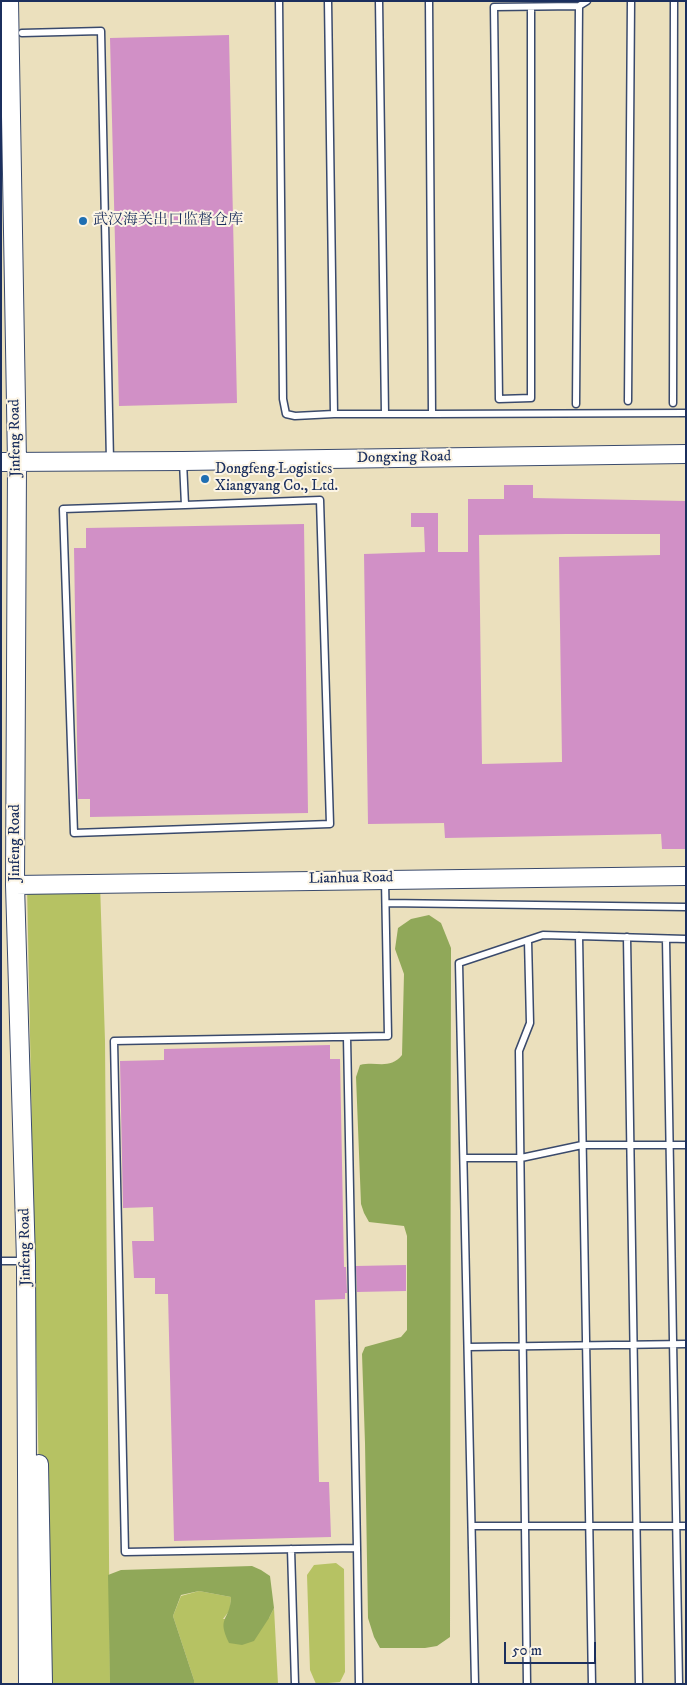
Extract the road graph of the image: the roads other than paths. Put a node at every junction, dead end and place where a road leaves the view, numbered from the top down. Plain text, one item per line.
1 (9, 1) edge
2 (21, 1) edge
3 (279, 1) edge
4 (328, 1) edge
5 (379, 1) edge
6 (429, 1) edge
7 (587, 1) edge
8 (631, 1) edge
9 (674, 1) edge
10 (579, 6) junction
11 (531, 7) junction
12 (22, 33) junction
13 (628, 401) dead end
14 (673, 402) dead end
15 (576, 404) dead end
16 (686, 413) edge
17 (334, 414) junction
18 (385, 414) junction
19 (432, 414) junction
20 (686, 454) edge
21 (110, 461) junction
22 (183, 461) junction
23 (16, 462) edge
24 (185, 505) junction
25 (686, 876) edge
26 (385, 879) junction
27 (21, 884) junction
28 (386, 903) junction
29 (686, 908) edge
30 (578, 936) junction
31 (627, 937) junction
32 (666, 938) junction
33 (686, 939) edge
34 (528, 940) junction
35 (347, 1037) junction
36 (582, 1145) junction
37 (630, 1145) junction
38 (670, 1145) junction
39 (686, 1145) edge
40 (464, 1158) junction
41 (521, 1158) junction
42 (1, 1261) edge
43 (26, 1261) junction
44 (673, 1344) junction
45 (686, 1344) edge
46 (586, 1345) junction
47 (634, 1345) junction
48 (523, 1347) junction
49 (468, 1348) junction
50 (472, 1526) junction
51 (525, 1526) junction
52 (589, 1526) junction
53 (636, 1526) junction
54 (676, 1526) junction
55 (686, 1526) edge
56 (357, 1548) junction
57 (292, 1549) junction
58 (28, 1684) edge
59 (43, 1684) edge
60 (295, 1684) edge
61 (359, 1684) edge
62 (475, 1684) edge
63 (527, 1684) edge
64 (592, 1684) edge
65 (639, 1684) edge
66 (678, 1684) edge

1 - 23 street, Jinfeng Road
2 - 12 street, Jinfeng Road
3 - 17 lane
4 - 17 lane
5 - 18 lane
6 - 19 lane
7 - 10 lane
8 - 13 lane
9 - 14 lane
10 - 11 lane
10 - 15 lane
11 - 11 lane
12 - 21 lane
12 - 23 street, Jinfeng Road
16 - 19 lane
17 - 18 lane
18 - 19 lane
20 - 22 street, Dongxing Road
21 - 22 street, Dongxing Road
21 - 23 street, Dongxing Road
22 - 24 lane
23 - 27 street, Jinfeng Road
24 - 24 lane
25 - 26 street, Lianhua Road
26 - 27 street, Lianhua Road
26 - 28 lane
27 - 43 street, Jinfeng Road
27 - 59 street, Jinfeng Road
28 - 29 lane
28 - 35 lane
30 - 31 lane
30 - 34 lane
30 - 36 lane
31 - 32 lane
31 - 37 lane
32 - 33 lane
32 - 38 lane
34 - 40 lane
34 - 41 lane
35 - 56 lane
35 - 57 lane
36 - 37 lane
36 - 41 lane
36 - 46 lane
37 - 38 lane
37 - 47 lane
38 - 39 lane
38 - 44 lane
40 - 41 lane
40 - 49 lane
41 - 48 lane
42 - 43 lane
43 - 58 street, Jinfeng Road
44 - 45 lane
44 - 47 lane
44 - 54 lane
46 - 47 lane
46 - 48 lane
46 - 52 lane
47 - 53 lane
48 - 49 lane
48 - 51 lane
49 - 50 lane
50 - 51 lane
50 - 62 lane
51 - 52 lane
51 - 63 lane
52 - 53 lane
52 - 64 lane
53 - 54 lane
53 - 65 lane
54 - 55 lane
54 - 66 lane
56 - 57 lane
56 - 61 lane
57 - 60 lane

